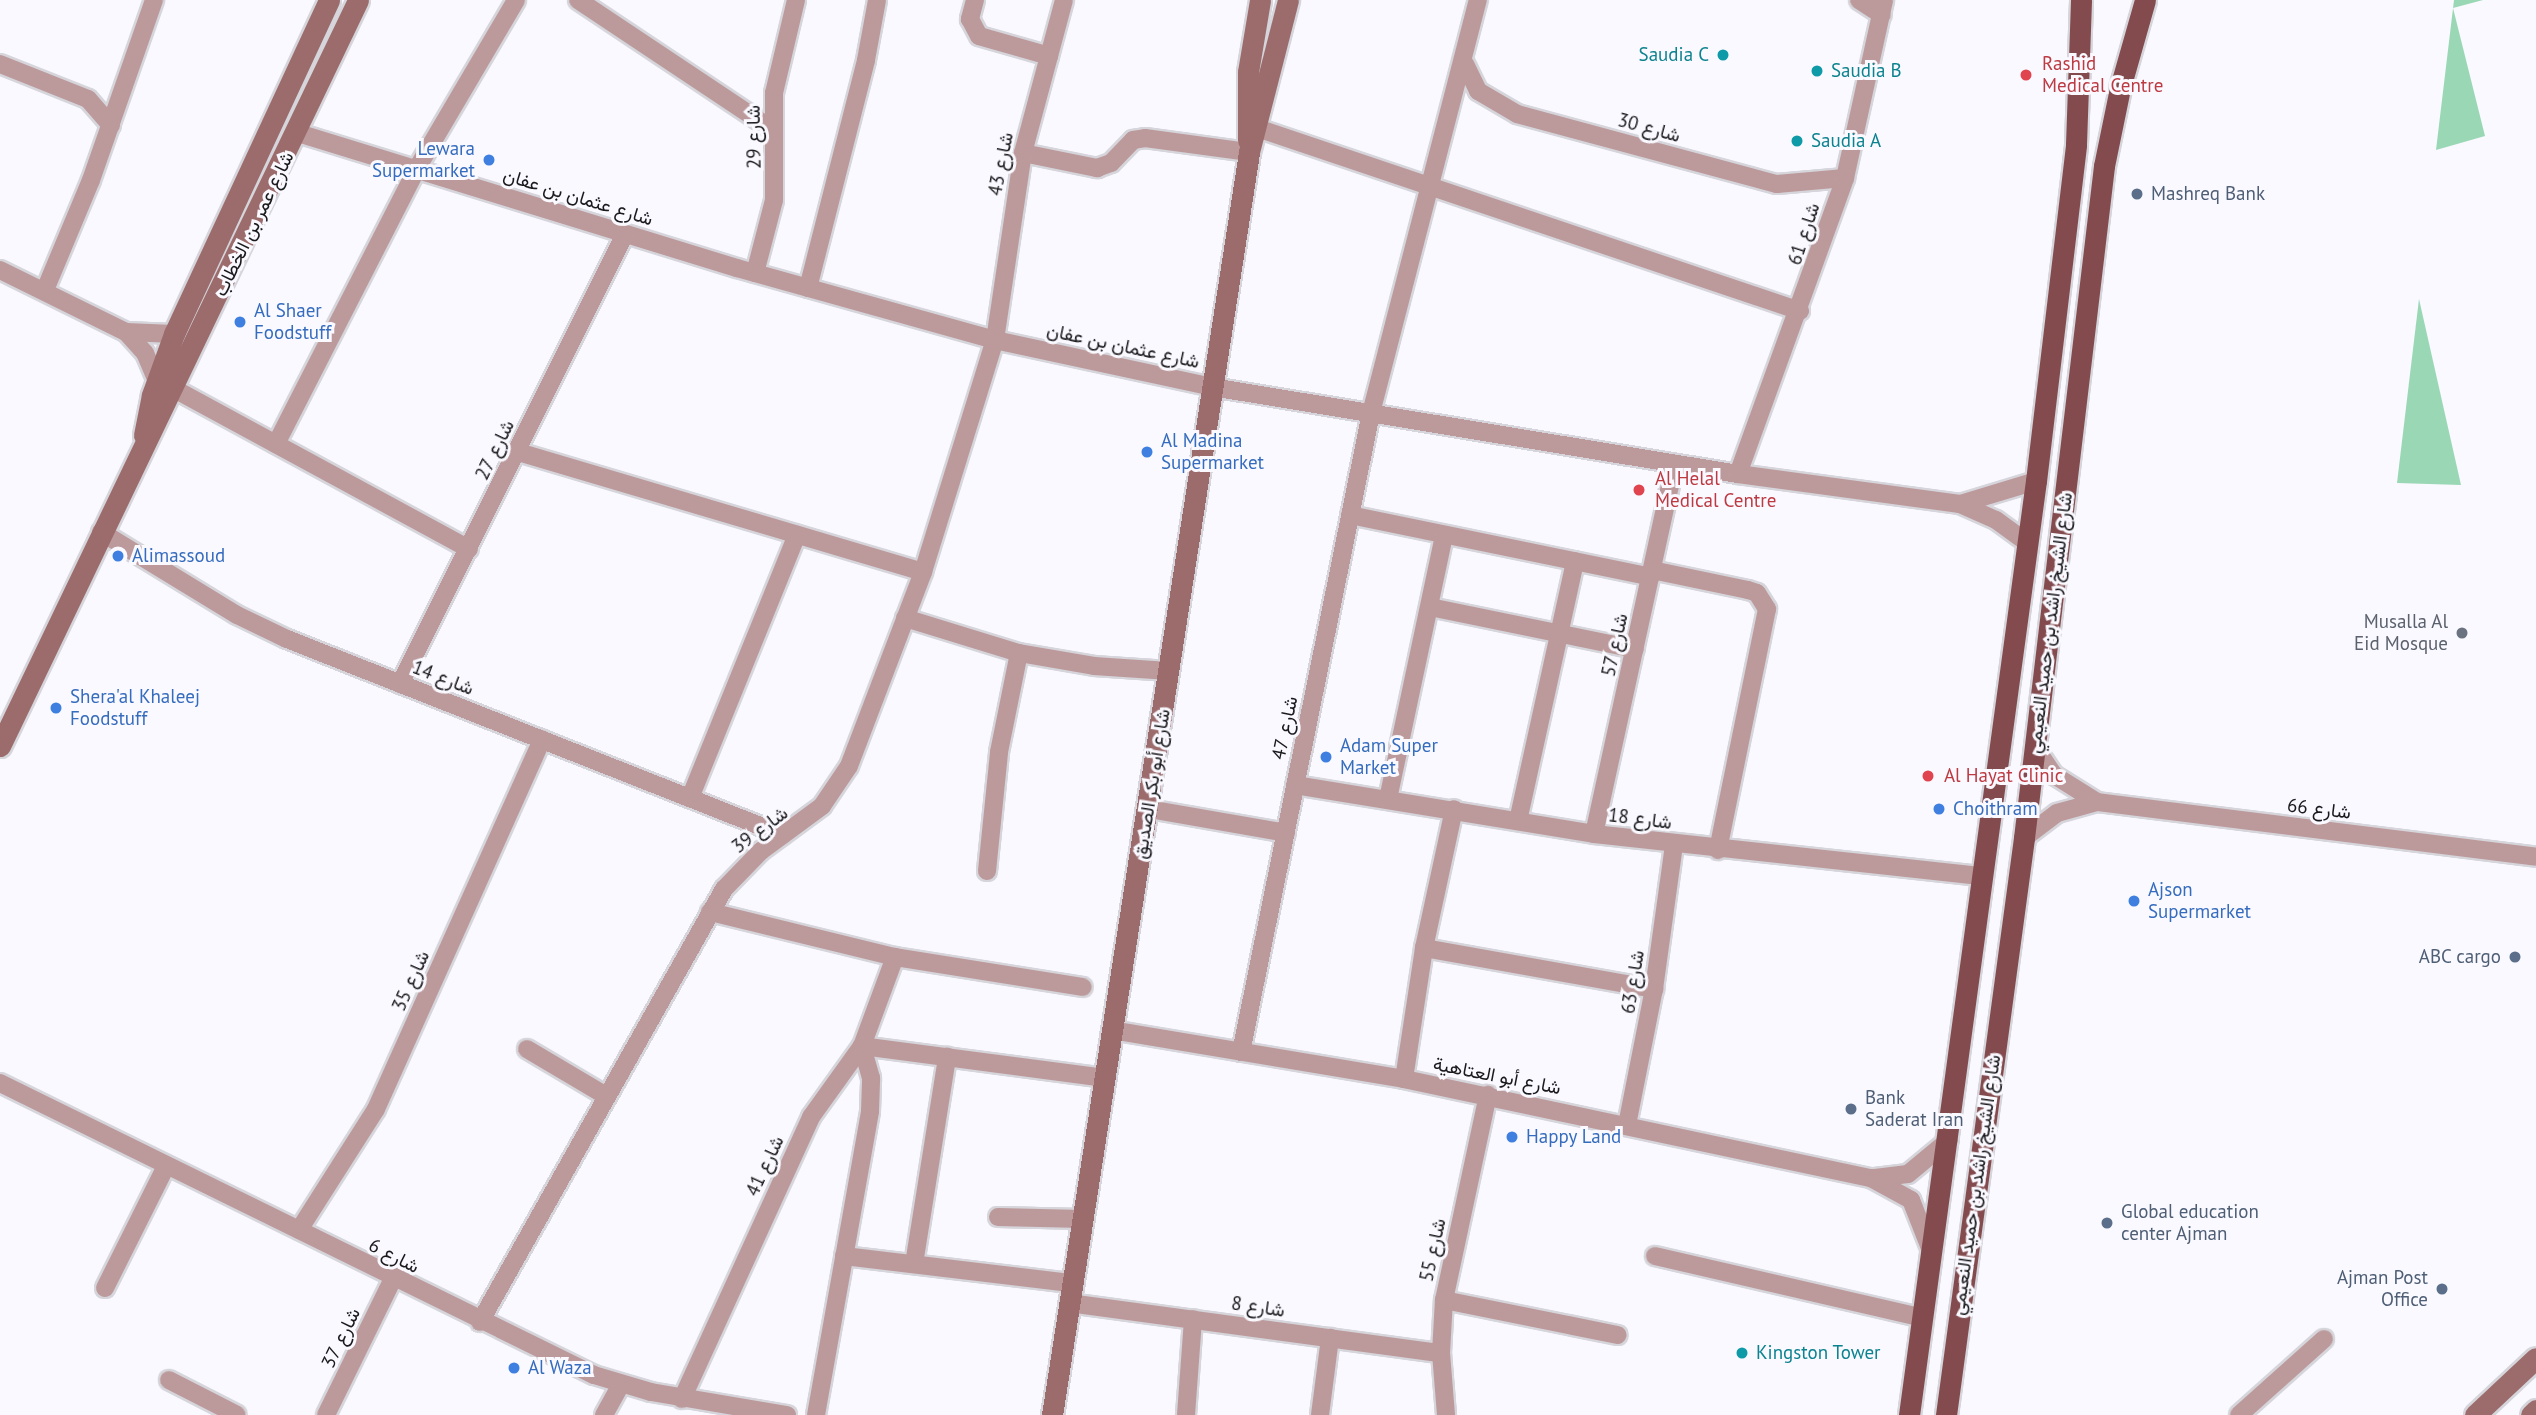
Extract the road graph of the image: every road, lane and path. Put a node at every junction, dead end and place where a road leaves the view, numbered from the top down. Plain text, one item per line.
1 (154, 0) edge
2 (358, 0) edge
3 (516, 0) edge
4 (578, 0) edge
5 (796, 0) edge
6 (877, 0) edge
7 (975, 0) edge
8 (1064, 0) edge
9 (1260, 0) edge
10 (1288, 0) edge
11 (1478, 0) edge
12 (1858, 0) edge
13 (2081, 0) edge
14 (2145, 0) edge
15 (325, 4) edge
16 (1883, 8) edge
17 (1049, 57) junction
18 (0, 64) edge
19 (1465, 64) junction
20 (111, 125) junction
21 (1257, 128) junction
22 (773, 130) junction
23 (298, 133) junction
24 (1249, 152) junction
25 (1023, 153) junction
26 (416, 170) junction
27 (1845, 178) junction
28 (1432, 186) junction
29 (625, 234) junction
30 (212, 253) junction
31 (234, 265) junction
32 (0, 270) edge
33 (755, 273) junction
34 (808, 288) junction
35 (45, 289) junction
36 (1800, 311) junction
37 (126, 332) junction
38 (174, 334) junction
39 (995, 340) junction
40 (166, 384) junction
41 (1212, 387) junction
42 (1371, 414) junction
43 (276, 444) junction
44 (518, 452) junction
45 (1675, 464) junction
46 (1738, 474) junction
47 (2035, 481) junction
48 (1960, 504) junction
49 (1350, 514) junction
50 (101, 532) junction
51 (797, 535) junction
52 (1444, 535) junction
53 (2028, 542) junction
54 (469, 549) junction
55 (1575, 561) junction
56 (923, 572) junction
57 (1652, 573) junction
58 (1430, 607) junction
59 (905, 618) junction
60 (1559, 634) junction
61 (1635, 649) junction
62 (1019, 653) junction
63 (1170, 671) junction
64 (400, 684) junction
65 (542, 740) junction
66 (0, 746) edge
67 (2035, 747) junction
68 (1295, 785) junction
69 (690, 798) junction
70 (1388, 799) junction
71 (2097, 802) junction
72 (1149, 809) junction
73 (1454, 809) junction
74 (1518, 821) junction
75 (1286, 833) junction
76 (1594, 834) junction
77 (783, 835) junction
78 (2024, 838) junction
79 (1674, 845) junction
80 (1718, 850) junction
81 (2536, 857) edge
82 (987, 871) dead end
83 (1983, 876) junction
84 (709, 912) junction
85 (1424, 948) junction
86 (895, 957) junction
87 (1083, 987) dead end
88 (1654, 989) junction
89 (1112, 1030) junction
90 (862, 1046) junction
91 (527, 1049) dead end
92 (1241, 1052) junction
93 (947, 1057) junction
94 (1104, 1078) junction
95 (1404, 1079) junction
96 (0, 1083) edge
97 (607, 1096) junction
98 (1488, 1096) junction
99 (1627, 1125) junction
100 (1949, 1140) junction
101 (166, 1166) junction
102 (1871, 1178) junction
103 (998, 1217) dead end
104 (1082, 1219) junction
105 (299, 1230) junction
106 (844, 1256) junction
107 (1655, 1256) dead end
108 (1932, 1256) junction
109 (914, 1264) junction
110 (393, 1279) junction
111 (105, 1288) dead end
112 (1071, 1293) junction
113 (1444, 1300) junction
114 (1923, 1318) junction
115 (1193, 1320) junction
116 (480, 1322) junction
117 (1618, 1335) dead end
118 (1330, 1338) junction
119 (2324, 1339) dead end
120 (1441, 1353) junction
121 (2536, 1358) edge
122 (169, 1380) dead end
123 (621, 1384) junction
124 (682, 1399) junction
125 (2536, 1410) edge
126 (237, 1415) edge
127 (326, 1415) edge
128 (604, 1415) edge
129 (787, 1415) edge
130 (816, 1415) edge
131 (1052, 1415) edge
132 (1186, 1415) edge
133 (1320, 1415) edge
134 (1447, 1415) edge
135 (1909, 1415) edge
136 (1946, 1415) edge
137 (2239, 1415) edge
138 (2475, 1415) edge
139 (2531, 1415) edge

1 - 20 street
2 - 23 street, شارع عمر بن الخطاب
3 - 26 street
4 - 22 street
5 - 22 street, شارع 29
6 - 34 street
7 - 17 street
8 - 17 street, شارع 43
9 - 24 street, شارع أبو بكر الصديق
10 - 21 street, شارع أبو بكر الصديق
11 - 19 street, شارع 47
12 - 16 street
13 - 47 main road, شارع الشيخ راشد بن حميد النعيمي
14 - 67 main road, شارع الشيخ راشد بن حميد النعيمي
15 - 30 street, شارع عمر بن الخطاب
16 - 27 street, شارع 61
17 - 25 street, شارع 43
18 - 20 street
19 - 27 street, شارع 30
19 - 28 street, شارع 47
20 - 35 street
21 - 24 street, شارع أبو بكر الصديق
21 - 28 street
22 - 33 street, شارع 29
23 - 26 street, شارع عثمان بن عفان
23 - 31 street, شارع عمر بن الخطاب
24 - 25 street
24 - 41 street, شارع أبو بكر الصديق
25 - 39 street, شارع 43
26 - 29 street, شارع عثمان بن عفان
26 - 43 street
27 - 36 street, شارع 61
28 - 36 street
28 - 42 street, شارع 47
29 - 33 street, شارع عثمان بن عفان
29 - 44 street, شارع 27
30 - 31 street
30 - 38 street, شارع عمر بن الخطاب
31 - 40 street, شارع عمر بن الخطاب
32 - 35 street
33 - 34 street, شارع عثمان بن عفان
34 - 39 street, شارع عثمان بن عفان
35 - 37 street
36 - 46 street, شارع 61
37 - 38 street
37 - 40 street
38 - 40 street, شارع عمر بن الخطاب
39 - 41 street, شارع عثمان بن عفان
39 - 56 street, شارع 39
40 - 43 street
40 - 50 street, شارع عمر بن الخطاب
41 - 42 street, شارع عثمان بن عفان
41 - 63 street, شارع أبو بكر الصديق
42 - 45 street, شارع عثمان بن عفان
42 - 49 street, شارع 47
43 - 54 street
44 - 51 street
44 - 54 street, شارع 27
45 - 46 street, شارع عثمان بن عفان
45 - 57 street, شارع 57
46 - 48 street, شارع عثمان بن عفان
47 - 48 street, شارع عثمان بن عفان
47 - 53 main road, شارع الشيخ راشد بن حميد النعيمي
48 - 53 street, شارع عثمان بن عفان
49 - 52 street
49 - 68 street, شارع 47
50 - 64 street, شارع 14
50 - 66 street, شارع عمر بن الخطاب
51 - 56 street
51 - 69 street
52 - 55 street
52 - 58 street
53 - 83 main road, شارع الشيخ راشد بن حميد النعيمي
54 - 64 street, شارع 27
55 - 57 street
55 - 60 street
56 - 59 street, شارع 39
57 - 61 street, شارع 57
57 - 80 street
58 - 60 street
58 - 70 street
59 - 62 street
59 - 77 street, شارع 39
60 - 61 street
60 - 74 street
61 - 76 street, شارع 57
62 - 63 street
62 - 82 street
63 - 72 street, شارع أبو بكر الصديق
64 - 65 street, شارع 14
65 - 69 street, شارع 14
65 - 105 street, شارع 35
67 - 71 street, شارع 66
67 - 78 main road, شارع الشيخ راشد بن حميد النعيمي
68 - 70 street, شارع 18
68 - 75 street, شارع 47
69 - 77 street, شارع 14
70 - 73 street, شارع 18
71 - 78 street, شارع 66
71 - 81 street, شارع 66
72 - 75 street
72 - 89 street, شارع أبو بكر الصديق
73 - 74 street, شارع 18
73 - 85 street
74 - 76 street, شارع 18
75 - 92 street, شارع 47
76 - 79 street, شارع 18
77 - 84 street, شارع 39
78 - 136 main road, شارع الشيخ راشد بن حميد النعيمي
79 - 80 street, شارع 18
79 - 88 street, شارع 63
80 - 83 street, شارع 18
83 - 100 main road, شارع الشيخ راشد بن حميد النعيمي
84 - 86 street
84 - 97 street, شارع 39
85 - 88 street
85 - 95 street
86 - 87 street
86 - 90 street, شارع 41
88 - 99 street, شارع 63
89 - 92 street, شارع أبو العتاهية
89 - 94 street, شارع أبو بكر الصديق
90 - 93 street
90 - 106 street
90 - 124 street, شارع 41
91 - 97 street
92 - 95 street, شارع أبو العتاهية
93 - 94 street
93 - 109 street
94 - 104 street, شارع أبو بكر الصديق
95 - 98 street, شارع أبو العتاهية
96 - 101 street, شارع 6
97 - 116 street, شارع 39
98 - 99 street, شارع أبو العتاهية
98 - 113 street, شارع 55
99 - 102 street, شارع أبو العتاهية
100 - 102 street, شارع أبو العتاهية
100 - 108 main road, شارع الشيخ راشد بن حميد النعيمي
101 - 105 street, شارع 6
101 - 111 street
102 - 108 street, شارع أبو العتاهية
103 - 104 street
104 - 112 street, شارع أبو بكر الصديق
105 - 110 street, شارع 6
106 - 109 street, شارع 8
106 - 130 street
107 - 114 street
108 - 114 main road, شارع الشيخ راشد بن حميد النعيمي
109 - 112 street, شارع 8
110 - 116 street, شارع 6
110 - 127 street, شارع 37
112 - 115 street, شارع 8
112 - 131 street, شارع أبو بكر الصديق
113 - 117 street
113 - 120 street, شارع 55
114 - 135 main road, شارع الشيخ راشد بن حميد النعيمي
115 - 118 street, شارع 8
115 - 132 street
116 - 123 street, شارع 6
118 - 120 street, شارع 8
118 - 133 street
119 - 137 street
120 - 134 street, شارع 55
121 - 138 street
122 - 126 street
123 - 124 street, شارع 6
123 - 128 street
124 - 129 street, شارع 6
125 - 139 street

